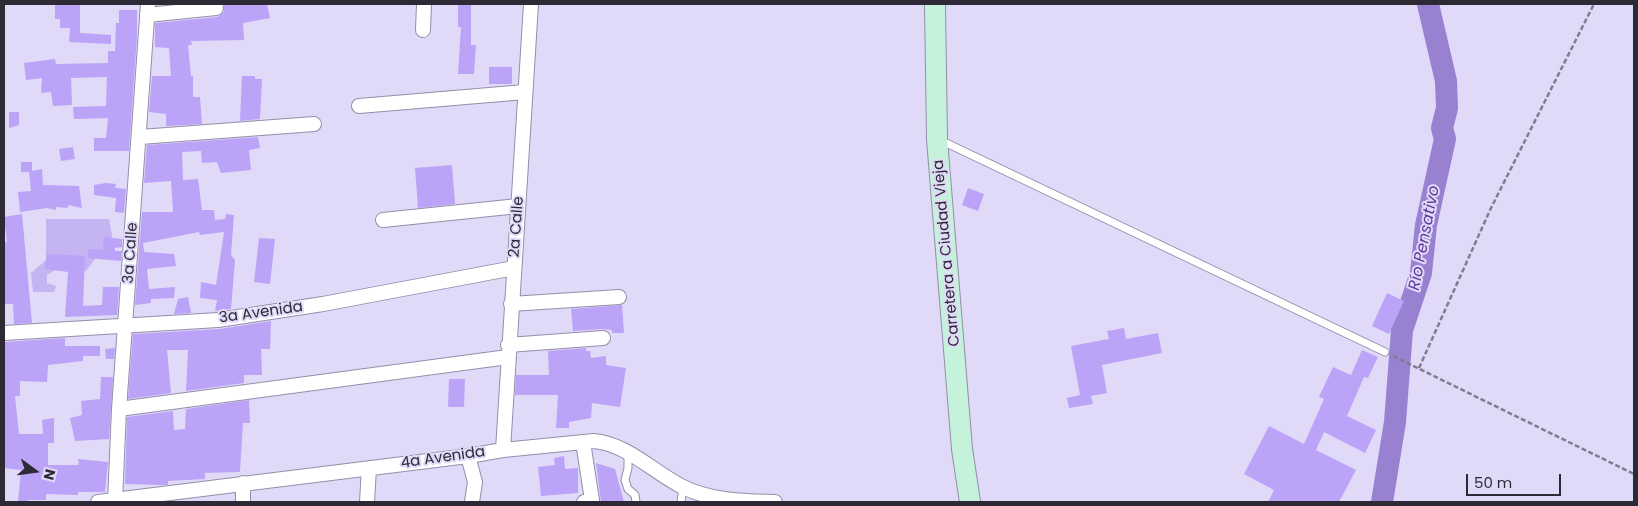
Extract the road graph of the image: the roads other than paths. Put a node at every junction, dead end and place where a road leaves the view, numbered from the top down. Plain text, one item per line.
1 (424, 4) edge
2 (530, 4) edge
3 (935, 4) edge
4 (216, 8) dead end
5 (147, 9) edge
6 (423, 30) dead end
7 (525, 92) junction
8 (359, 106) dead end
9 (314, 124) dead end
10 (140, 137) junction
11 (938, 139) junction
12 (518, 206) junction
13 (383, 220) dead end
14 (514, 268) junction
15 (619, 297) dead end
16 (511, 304) junction
17 (126, 324) junction
18 (4, 333) edge
19 (603, 338) dead end
20 (508, 351) junction
21 (1385, 352) dead end
22 (119, 409) junction
23 (583, 442) junction
24 (503, 450) junction
25 (628, 452) junction
26 (468, 456) junction
27 (369, 468) junction
28 (243, 483) junction
29 (682, 487) junction
30 (115, 501) edge
31 (98, 502) edge
32 (242, 502) edge
33 (367, 502) edge
34 (472, 502) edge
35 (584, 502) edge
36 (636, 502) edge
37 (681, 502) edge
38 (775, 502) edge
39 (970, 502) edge

1 - 6 street
2 - 7 street, 2a Calle
3 - 11 main road, Carretera a Ciudad Vieja
4 - 5 street
5 - 10 street, 3a Calle
7 - 8 street
7 - 12 street, 2a Calle
9 - 10 street
10 - 17 street, 3a Calle
11 - 21 lane
11 - 39 main road, Carretera a Ciudad Vieja
12 - 13 street
12 - 14 street, 2a Calle
14 - 16 street, 2a Calle
14 - 17 street, 3a Avenida
15 - 16 street
16 - 20 street, 2a Calle
17 - 18 street, 3a Avenida
17 - 22 street, 3a Calle
19 - 20 street
20 - 22 street
20 - 24 street, 2a Calle
22 - 30 street, 3a Calle
23 - 24 street, 4a Avenida
23 - 25 street, 4a Avenida
23 - 35 street
24 - 26 street, 4a Avenida
25 - 29 street, 4a Avenida
25 - 36 lane
26 - 27 street, 4a Avenida
26 - 34 street
27 - 28 street, 4a Avenida
27 - 33 street
28 - 30 street, 4a Avenida
28 - 32 street
29 - 37 lane
29 - 38 street, 4a Avenida
30 - 31 street, 4a Avenida

